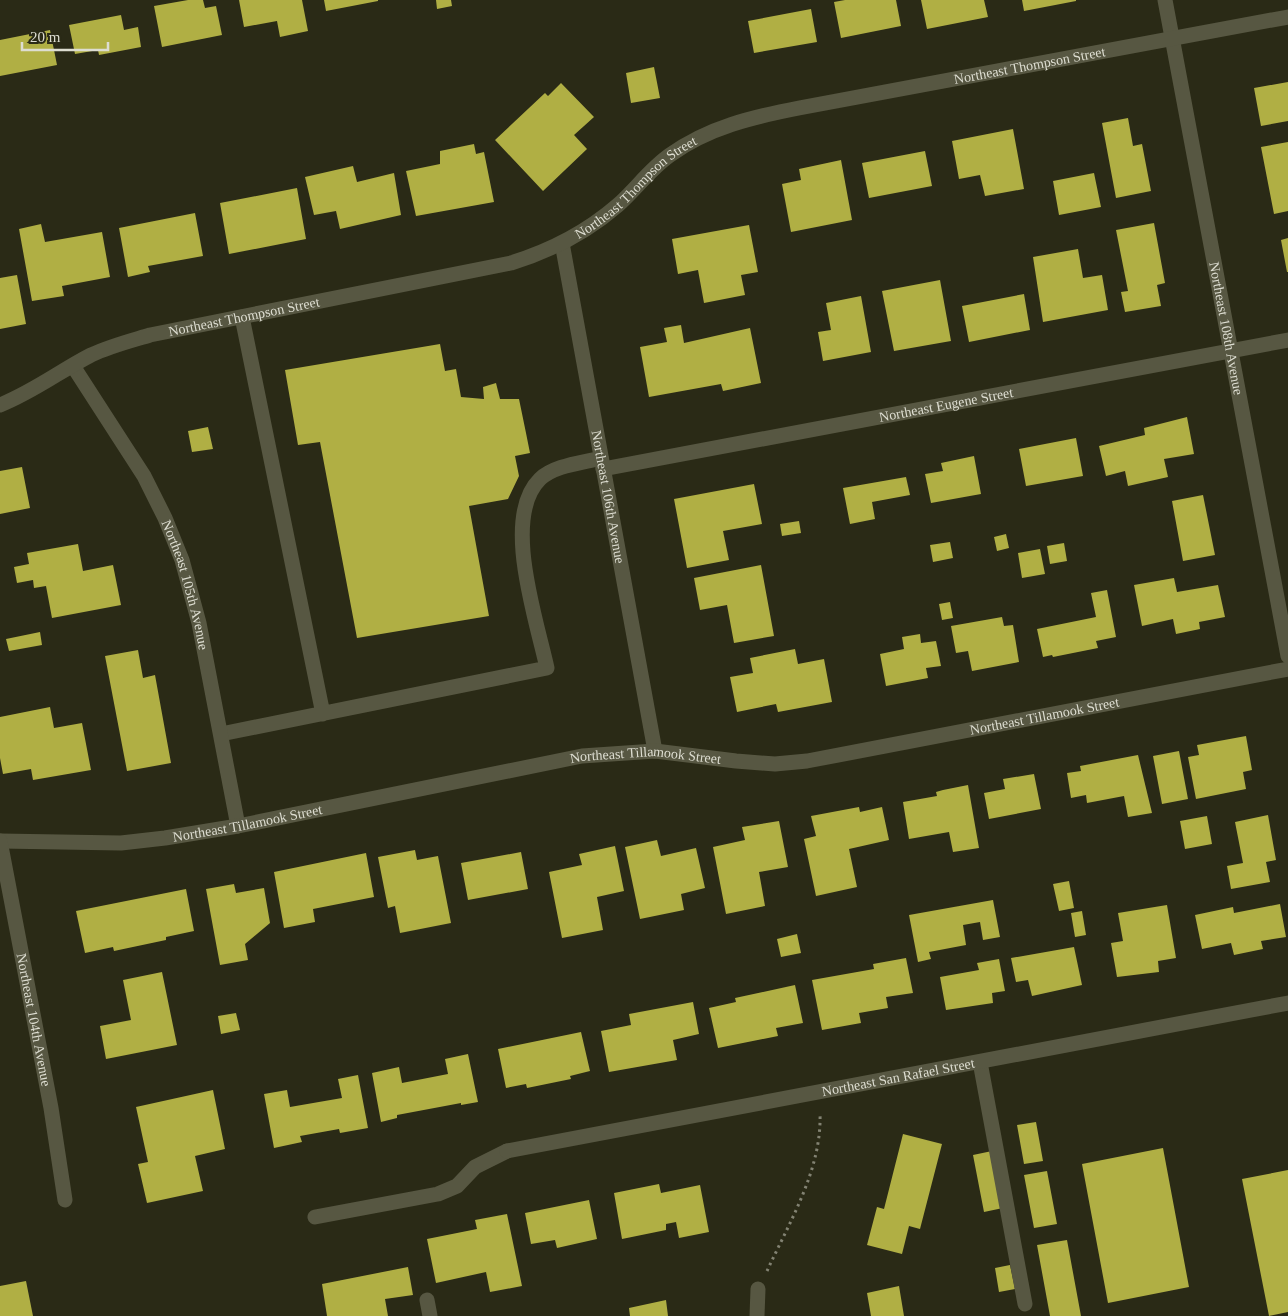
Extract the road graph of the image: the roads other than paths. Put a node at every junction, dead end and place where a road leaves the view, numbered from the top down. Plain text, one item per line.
1 (1165, 0) edge
2 (1288, 18) edge
3 (1173, 39) junction
4 (562, 243) junction
5 (242, 317) junction
6 (1288, 340) edge
7 (1231, 350) junction
8 (72, 366) junction
9 (0, 405) edge
10 (602, 464) junction
11 (1288, 656) edge
12 (1288, 669) edge
13 (323, 714) junction
14 (221, 734) junction
15 (655, 751) junction
16 (238, 826) junction
17 (0, 841) edge
18 (1288, 1003) edge
19 (980, 1062) junction
20 (65, 1200) dead end
21 (315, 1217) dead end
22 (758, 1289) road end
23 (427, 1300) dead end
24 (1025, 1304) dead end
25 (430, 1316) edge
26 (757, 1316) edge

1 - 3 street, Northeast 108th Avenue
2 - 3 street, Northeast Thompson Street
3 - 4 street, Northeast Thompson Street
3 - 7 street, Northeast 108th Avenue
4 - 5 street, Northeast Thompson Street
4 - 10 street, Northeast 106th Avenue
5 - 8 street, Northeast Thompson Street
5 - 13 street
6 - 7 street, Northeast Eugene Street
7 - 10 street, Northeast Eugene Street
7 - 11 street, Northeast 108th Avenue
8 - 9 street, Northeast Thompson Street
8 - 14 street, Northeast 105th Avenue
10 - 13 street, Northeast Eugene Street
10 - 15 street, Northeast 106th Avenue
12 - 15 street, Northeast Tillamook Street
13 - 14 street
14 - 16 street, Northeast 105th Avenue
15 - 16 street, Northeast Tillamook Street
16 - 17 street, Northeast Tillamook Street
17 - 20 street, Northeast 104th Avenue
18 - 19 street, Northeast San Rafael Street
19 - 21 street, Northeast San Rafael Street
19 - 24 street
22 - 26 street
23 - 25 street

